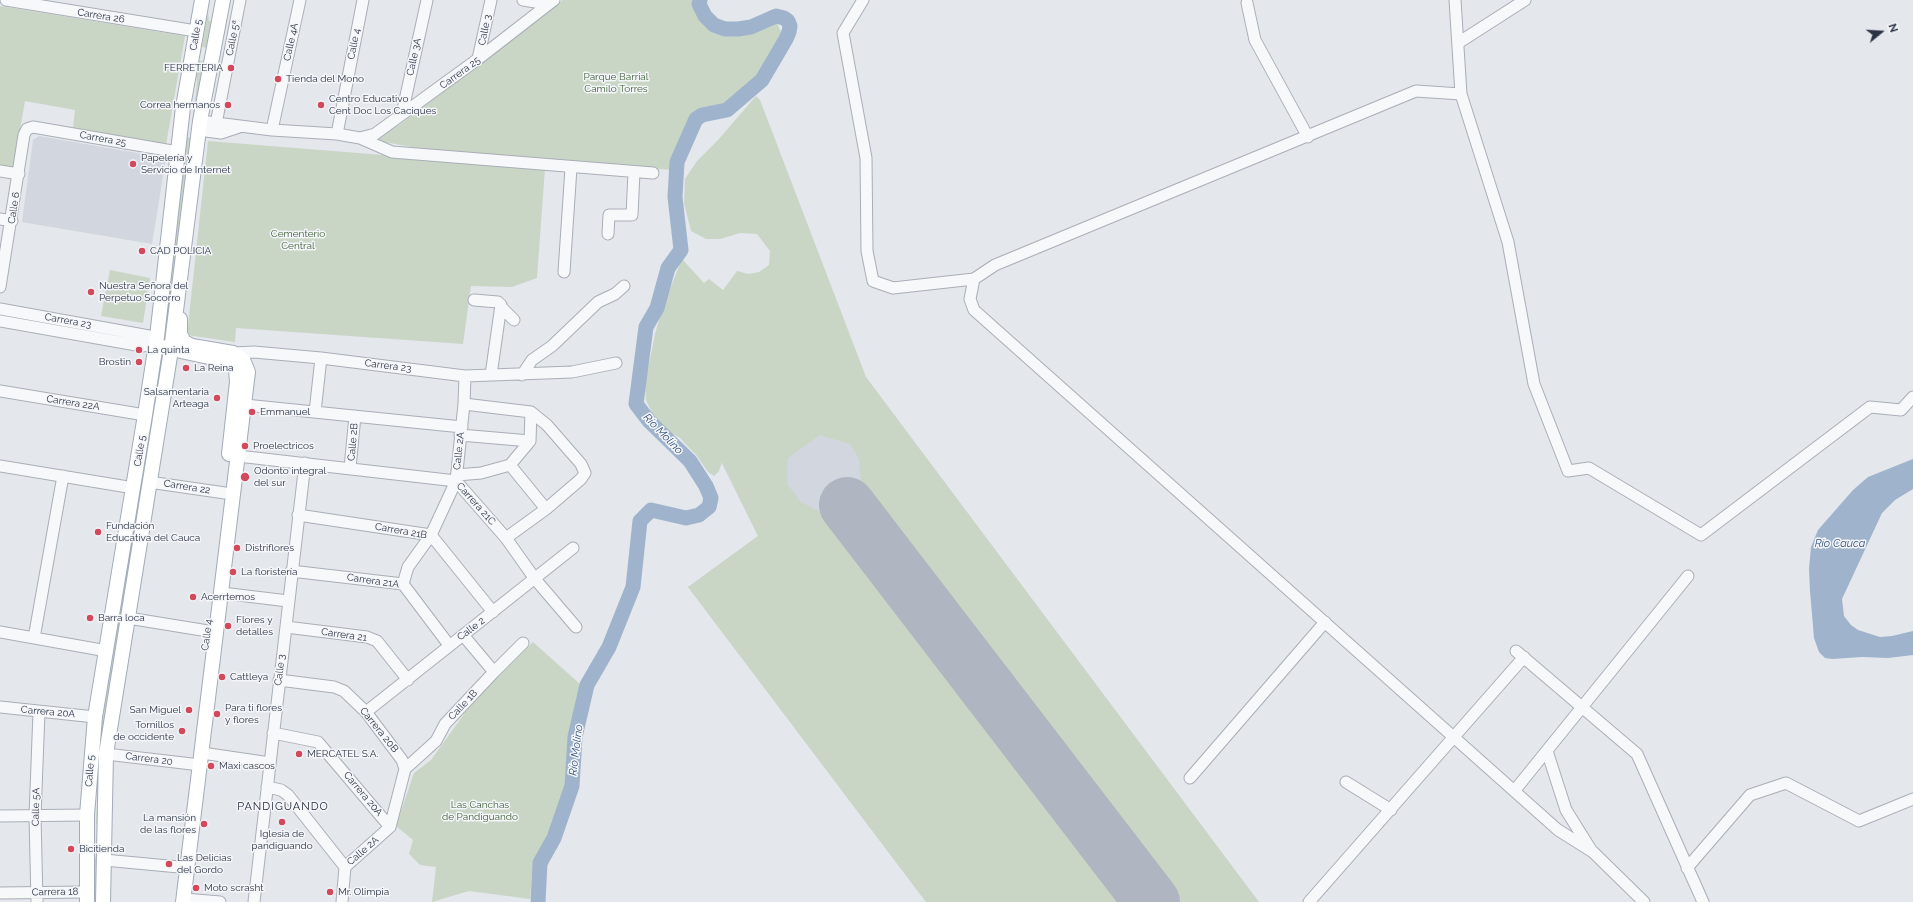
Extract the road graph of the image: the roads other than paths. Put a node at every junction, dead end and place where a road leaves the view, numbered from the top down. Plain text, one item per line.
1 (6, 0) edge
2 (202, 0) edge
3 (223, 0) edge
4 (240, 0) edge
5 (300, 0) edge
6 (363, 0) edge
7 (427, 0) edge
8 (491, 0) edge
9 (523, 0) edge
10 (863, 0) edge
11 (1455, 0) edge
12 (1526, 0) edge
13 (551, 2) edge
14 (1247, 3) dead end
15 (48, 4) edge
16 (195, 38) junction
17 (1458, 43) junction
18 (214, 47) junction
19 (478, 59) junction
20 (1461, 94) junction
21 (183, 107) junction
22 (402, 114) junction
23 (216, 124) junction
24 (200, 126) junction
25 (242, 126) junction
26 (27, 129) joint
27 (272, 130) junction
28 (337, 134) junction
29 (1308, 137) junction
30 (360, 138) junction
31 (178, 152) junction
32 (571, 168) junction
33 (0, 171) edge
34 (634, 172) junction
35 (652, 173) dead end
36 (19, 174) junction
37 (0, 219) edge
38 (12, 221) junction
39 (608, 234) dead end
40 (564, 272) dead end
41 (974, 280) junction
42 (624, 286) dead end
43 (0, 287) edge
44 (177, 293) junction
45 (474, 300) dead end
46 (502, 308) junction
47 (0, 309) edge
48 (514, 320) dead end
49 (0, 322) edge
50 (180, 334) joint
51 (156, 344) junction
52 (171, 350) junction
53 (254, 352) junction
54 (233, 353) junction
55 (320, 358) junction
56 (616, 364) dead end
57 (242, 371) junction
58 (491, 375) junction
59 (522, 375) junction
60 (465, 376) junction
61 (0, 391) edge
62 (1913, 397) edge
63 (464, 404) junction
64 (245, 405) junction
65 (315, 412) junction
66 (531, 412) junction
67 (145, 415) junction
68 (355, 416) junction
69 (461, 431) junction
70 (530, 441) junction
71 (238, 456) junction
72 (305, 463) junction
73 (510, 465) junction
74 (0, 468) edge
75 (350, 468) junction
76 (63, 476) junction
77 (456, 478) junction
78 (149, 482) junction
79 (134, 488) junction
80 (225, 493) junction
81 (546, 509) junction
82 (298, 515) junction
83 (221, 519) junction
84 (128, 521) junction
85 (431, 535) junction
86 (506, 538) junction
87 (228, 541) junction
88 (573, 548) dead end
89 (137, 556) junction
90 (292, 571) junction
91 (1688, 576) dead end
92 (535, 579) junction
93 (403, 584) junction
94 (222, 593) junction
95 (288, 601) junction
96 (493, 612) junction
97 (128, 618) junction
98 (1325, 622) junction
99 (286, 627) junction
100 (576, 627) dead end
101 (208, 631) junction
102 (0, 632) edge
103 (463, 635) junction
104 (34, 638) junction
105 (523, 643) dead end
106 (449, 645) junction
107 (107, 651) junction
108 (494, 672) junction
109 (279, 680) junction
110 (408, 680) junction
111 (0, 707) edge
112 (1583, 707) junction
113 (39, 712) junction
114 (366, 712) junction
115 (95, 717) junction
116 (272, 733) junction
117 (1455, 738) junction
118 (1547, 751) junction
119 (202, 753) junction
120 (106, 754) junction
121 (270, 763) junction
122 (192, 764) junction
123 (405, 769) junction
124 (1190, 778) dead end
125 (1346, 782) dead end
126 (267, 787) junction
127 (1515, 790) junction
128 (1913, 799) edge
129 (191, 807) junction
130 (1391, 810) junction
131 (87, 815) junction
132 (0, 816) edge
133 (36, 816) junction
134 (105, 820) junction
135 (390, 827) junction
136 (1592, 852) junction
137 (87, 858) junction
138 (104, 860) junction
139 (179, 867) junction
140 (345, 867) junction
141 (1687, 868) junction
142 (0, 893) edge
143 (36, 897) edge
144 (87, 897) edge
145 (181, 901) edge
146 (103, 902) edge
147 (220, 902) edge
148 (254, 902) edge
149 (342, 902) edge
150 (1309, 902) edge
151 (1644, 902) edge
152 (1703, 902) edge

1 - 15 street, Carrera 26
2 - 16 main road, Calle 5
3 - 18 main road, Calle 5
4 - 23 street, Calle 5ª
5 - 27 street, Calle 4A
6 - 28 street, Calle 4
7 - 22 street, Calle 3A
8 - 19 street, Calle 3
9 - 13 street
10 - 41 street
11 - 17 street
12 - 17 street
13 - 19 street, Carrera 25
14 - 29 street
15 - 16 street, Carrera 26
16 - 18 main road
16 - 21 main road, Calle 5
17 - 20 street
18 - 24 main road, Calle 5
19 - 22 street, Carrera 25
20 - 29 street
20 - 62 street
21 - 24 main road
21 - 31 main road, Calle 5
22 - 30 street, Carrera 25
23 - 24 street, Carrera 25
23 - 25 street, Carrera 25
24 - 25 street, Carrera 25
24 - 44 main road, Calle 5
25 - 27 street, Carrera 25
26 - 31 street, Carrera 25
26 - 36 street, Calle 6
27 - 28 street, Carrera 25
28 - 30 street, Carrera 25
29 - 41 street
30 - 32 street
31 - 51 main road, Calle 5
32 - 34 street
32 - 40 street
33 - 36 street
34 - 35 street
34 - 39 street
36 - 38 street, Calle 6
37 - 38 street
38 - 43 street, Calle 6
41 - 98 street
42 - 59 street
44 - 50 main road, Calle 5
44 - 52 main road, Calle 5
45 - 46 street
46 - 48 street
46 - 58 street
47 - 51 street, Carrera 23
49 - 51 street, Carrera 23
50 - 54 main road, Carrera 23
51 - 52 main road, Carrera 23
51 - 67 main road, Calle 5
52 - 57 main road, Carrera 23
52 - 78 main road, Calle 5
53 - 54 street, Carrera 23
53 - 55 street, Carrera 23
53 - 57 street
54 - 57 main road
55 - 60 street, Carrera 23
55 - 65 street
56 - 59 street, Carrera 23
57 - 64 main road, Calle 4
57 - 80 main road, Calle 4
58 - 59 street, Carrera 23
58 - 60 street, Carrera 23
60 - 63 street, Calle 2A
61 - 67 street, Carrera 22A
63 - 66 street
63 - 69 street, Calle 2A
64 - 65 street
64 - 71 main road, Calle 4
65 - 68 street
66 - 70 street
66 - 81 street
67 - 79 main road, Calle 5
68 - 69 street
68 - 75 street, Calle 2B
69 - 70 street
69 - 77 street, Calle 2A
70 - 73 street
71 - 72 street, Carrera 21C
71 - 87 main road, Calle 4
72 - 75 street, Carrera 21C
72 - 82 street, Calle 3
73 - 77 street
73 - 81 street
74 - 76 street
75 - 77 street, Carrera 21C
76 - 79 street
76 - 104 street
77 - 85 street, Calle 2A
77 - 86 street, Carrera 21C
78 - 80 street, Carrera 22
78 - 89 main road, Calle 5
79 - 84 main road, Calle 5
80 - 83 main road, Calle 4
81 - 86 street
82 - 85 street, Carrera 21B
82 - 90 street, Calle 3
83 - 87 main road
83 - 101 main road, Calle 4
84 - 89 main road
84 - 107 main road, Calle 5
85 - 93 street, Calle 2A
85 - 96 street, Carrera 21B
86 - 92 street, Carrera 21C
87 - 94 main road, Calle 4
88 - 92 street, Calle 2
89 - 97 main road, Calle 5
90 - 93 street, Carrera 21A
90 - 95 street, Calle 3
91 - 112 street
92 - 96 street, Calle 2
92 - 100 street, Carrera 21C
93 - 106 street, Carrera 21A
94 - 95 street
94 - 119 main road, Calle 4
95 - 99 street, Calle 3
96 - 103 street, Calle 2
97 - 101 street
97 - 120 main road, Calle 5
98 - 117 street
98 - 124 street
99 - 109 street, Calle 3
99 - 110 street, Carrera 21
101 - 122 main road, Calle 4
102 - 104 street
103 - 106 street, Calle 2
103 - 108 street
104 - 107 street
105 - 108 street, Calle 1B
106 - 110 street, Calle 2
107 - 115 main road, Calle 5
108 - 123 street, Calle 1B
109 - 114 street, Carrera 20B
109 - 116 street, Calle 3
110 - 114 street, Calle 2
111 - 113 street, Carrera 20A
112 - 117 street
112 - 118 street
112 - 141 street
113 - 115 street, Carrera 20A
113 - 133 street, Calle 5A
114 - 123 street, Carrera 20B
115 - 131 main road, Calle 5
116 - 121 street, Calle 3
116 - 135 street, Carrera 20A
117 - 127 street
117 - 130 street
118 - 127 street
118 - 136 street
119 - 121 street
119 - 129 main road, Calle 4
120 - 122 street, Carrera 20
120 - 134 main road, Calle 5
121 - 126 street, Calle 3
122 - 129 main road, Calle 4
123 - 135 street
125 - 130 street
126 - 140 street
126 - 148 street, Calle 3
127 - 136 street
128 - 141 street
129 - 139 main road, Calle 4
129 - 145 main road, Calle 4
130 - 150 street
131 - 133 street
131 - 137 main road, Calle 5
132 - 133 street
133 - 143 street, Calle 5A
134 - 137 main road
134 - 138 main road, Calle 5
135 - 140 street, Calle 2A
136 - 151 street
137 - 144 main road, Calle 5
138 - 139 street
138 - 146 main road, Calle 5
139 - 145 main road, Calle 4
140 - 149 street, Calle 2A
141 - 152 street
142 - 143 street, Carrera 18
143 - 144 street, Carrera 18
145 - 147 street

